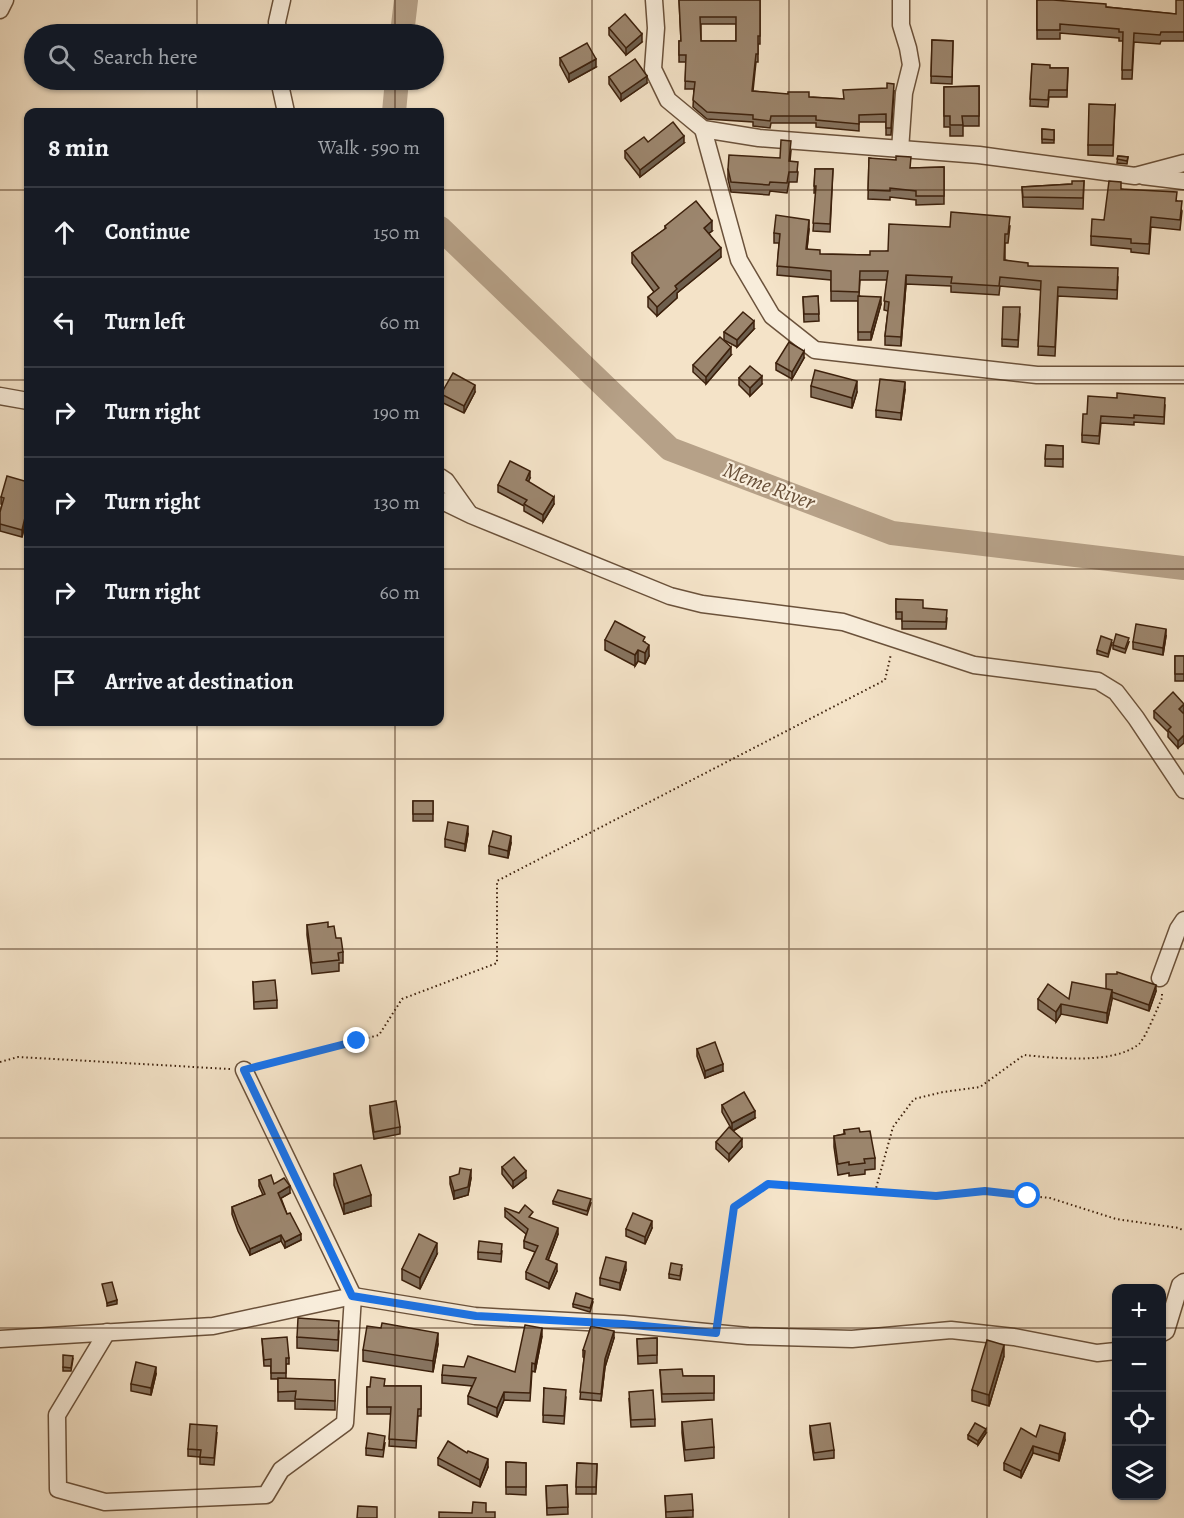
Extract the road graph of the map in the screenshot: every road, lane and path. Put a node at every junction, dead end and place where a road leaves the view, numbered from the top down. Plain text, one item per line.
1 (5, 0) edge
2 (282, 0) edge
3 (654, 0) edge
4 (901, 0) edge
5 (0, 10) edge
6 (277, 24) edge
7 (281, 90) edge
8 (285, 108) edge
9 (703, 129) junction
10 (900, 150) junction
11 (1184, 163) edge
12 (1135, 176) junction
13 (1184, 181) edge
14 (1184, 375) edge
15 (0, 396) edge
16 (24, 400) edge
17 (444, 480) edge
18 (444, 502) edge
19 (471, 515) junction
20 (895, 639) junction
21 (1184, 790) edge
22 (1184, 920) edge
23 (1160, 978) joint
24 (0, 1062) edge
25 (244, 1070) junction
26 (875, 1192) junction
27 (1184, 1231) edge
28 (1184, 1282) edge
29 (352, 1296) junction
30 (1166, 1331) edge
31 (107, 1332) junction
32 (716, 1333) junction
33 (0, 1339) edge
34 (1112, 1351) edge

1 - 5 street
2 - 6 street
3 - 9 street
4 - 10 street
7 - 8 street
9 - 10 street
9 - 14 street
10 - 12 street
11 - 12 street
12 - 13 street
15 - 16 street
17 - 19 street
18 - 19 street
19 - 20 street
20 - 21 street
20 - 25 path
22 - 23 street
23 - 26 path
24 - 25 path
25 - 29 street
26 - 27 path
26 - 32 path
28 - 30 street
29 - 31 street
29 - 31 street
29 - 32 street
31 - 33 street
32 - 34 street

